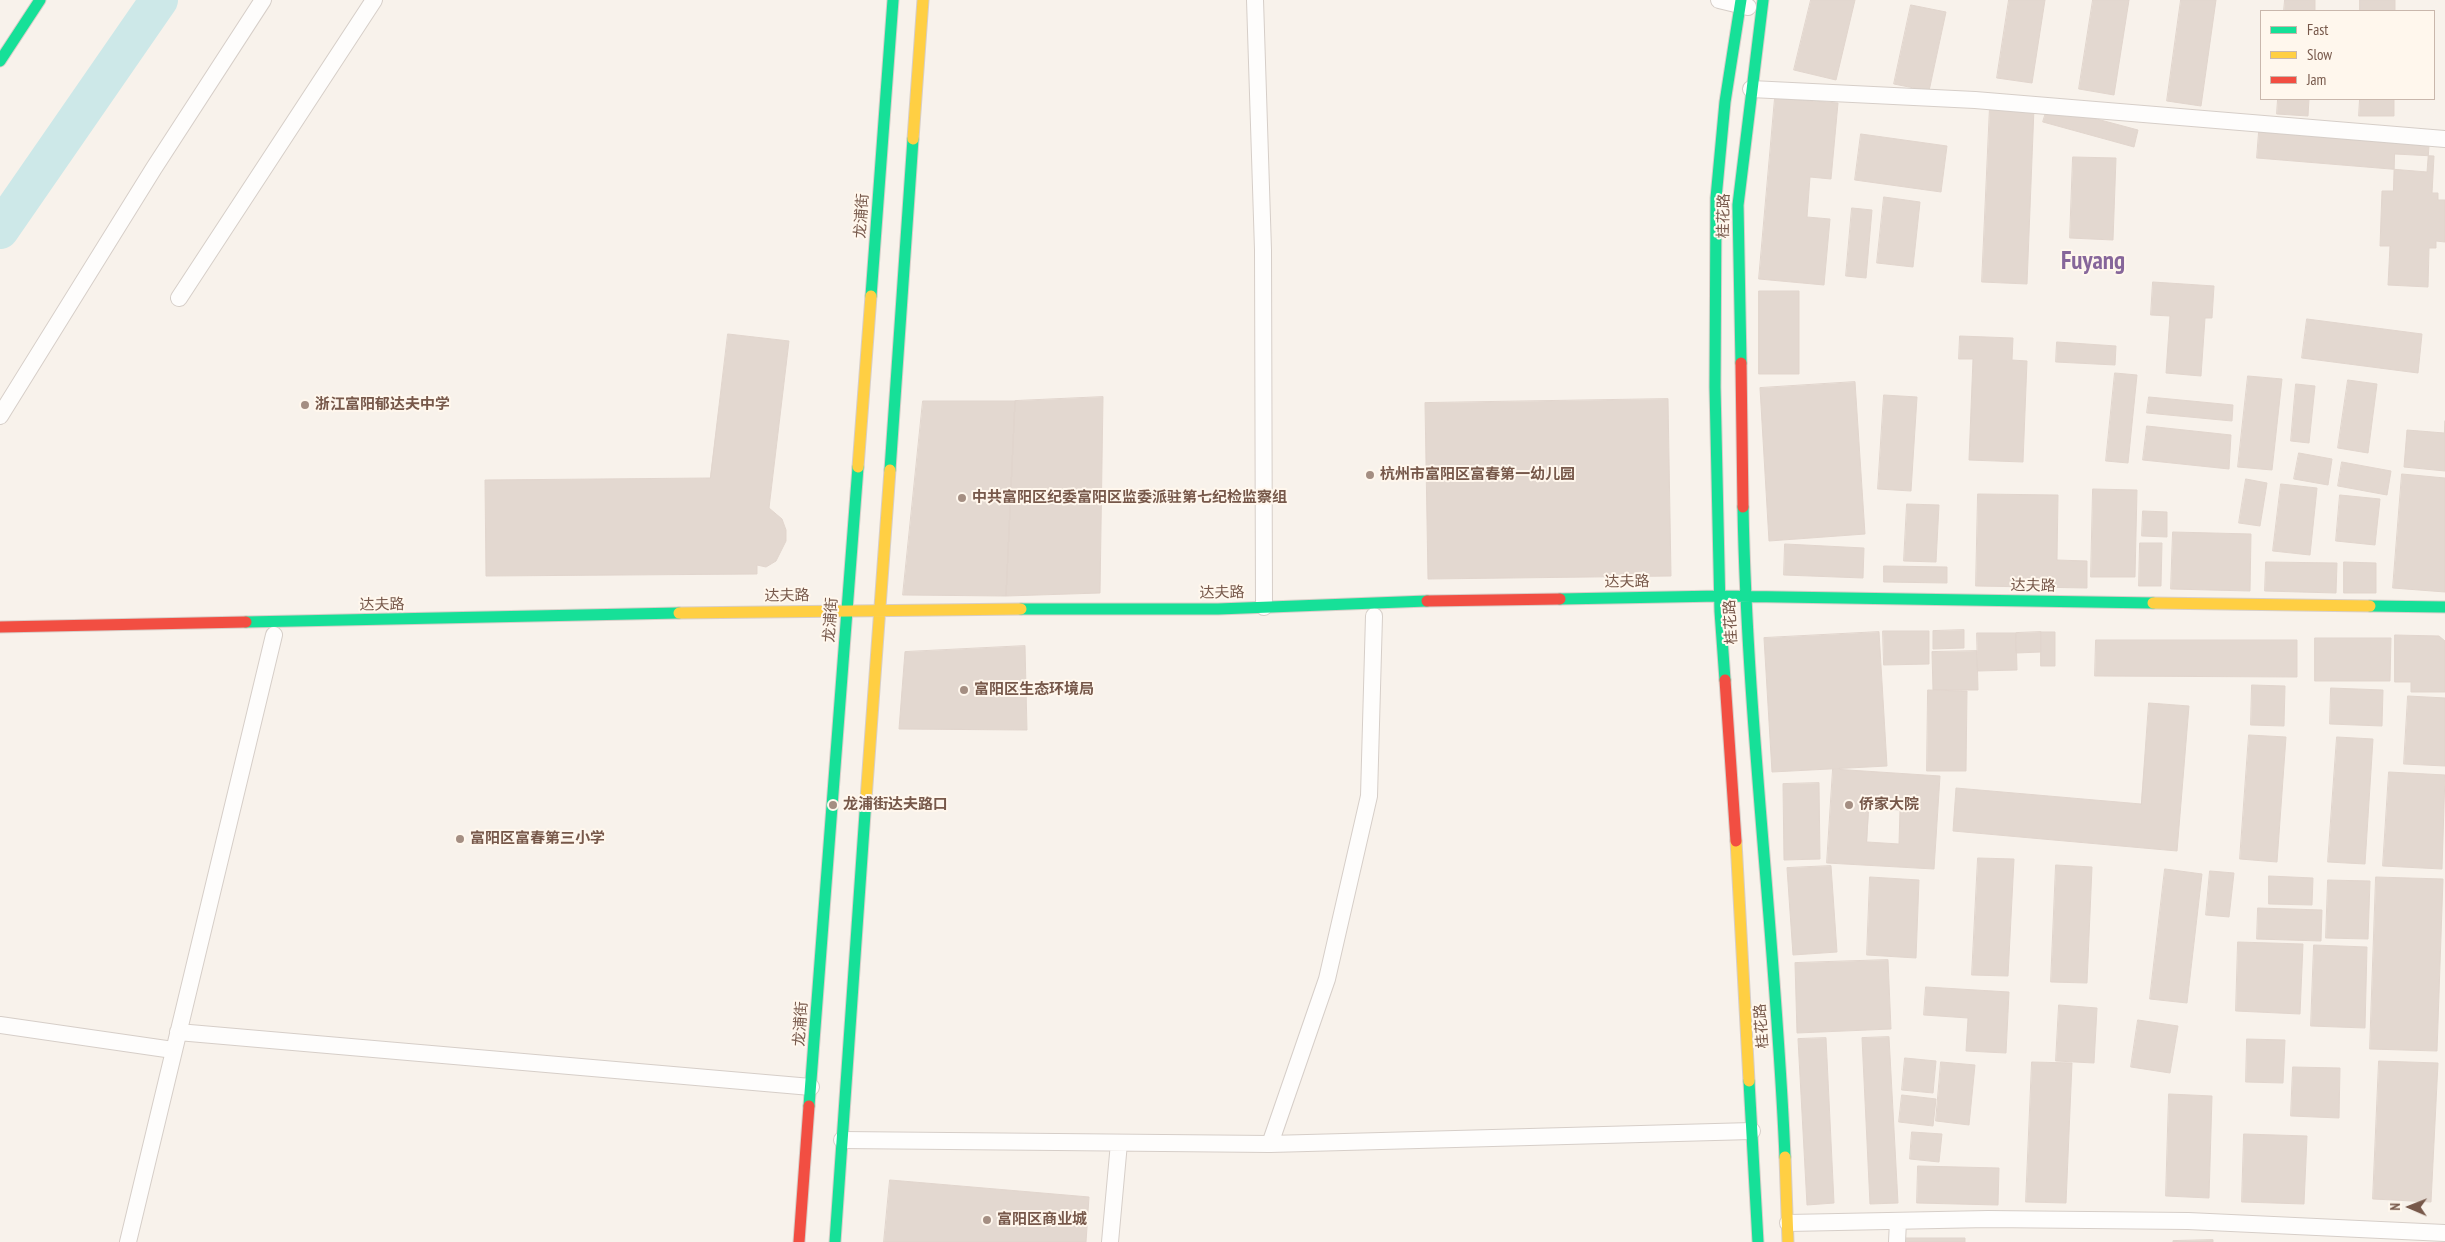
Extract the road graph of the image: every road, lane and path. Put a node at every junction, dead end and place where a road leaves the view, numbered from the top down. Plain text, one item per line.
1 (40, 0) edge
2 (263, 0) edge
3 (374, 0) edge
4 (893, 0) edge
5 (923, 0) edge
6 (1255, 0) edge
7 (1719, 0) edge
8 (1740, 3) edge
9 (1762, 5) edge
10 (0, 61) edge
11 (1751, 89) junction
12 (2445, 138) edge
13 (179, 298) dead end
14 (0, 416) edge
15 (1720, 596) junction
16 (1745, 596) junction
17 (1264, 607) junction
18 (2445, 607) edge
19 (880, 609) junction
20 (847, 610) junction
21 (1732, 611) junction
22 (1374, 616) dead end
23 (874, 625) junction
24 (894, 625) dead end
25 (0, 627) edge
26 (274, 634) dead end
27 (48, 638) dead end
28 (0, 639) edge
29 (0, 1025) edge
30 (178, 1032) junction
31 (173, 1050) junction
32 (811, 1088) junction
33 (1752, 1131) junction
34 (842, 1140) junction
35 (1119, 1143) junction
36 (1270, 1144) junction
37 (1898, 1221) junction
38 (1788, 1223) junction
39 (2445, 1233) edge
40 (128, 1242) edge
41 (800, 1242) edge
42 (835, 1242) edge
43 (1110, 1242) edge
44 (1758, 1242) edge
45 (1788, 1242) edge
46 (1898, 1242) edge

1 - 10 main road
2 - 14 street
3 - 13 street
4 - 20 main road, 龙浦街
5 - 19 main road
6 - 17 street
7 - 8 street
8 - 9 street
8 - 15 main road
9 - 11 main road, 桂花路
11 - 12 street
11 - 16 main road, 桂花路
15 - 16 main road, 达夫路
15 - 17 main road, 达夫路
15 - 21 main road
16 - 18 main road, 达夫路
16 - 21 main road, 桂花路
17 - 19 main road, 达夫路
19 - 20 main road, 达夫路
19 - 23 main road
20 - 25 main road, 达夫路
20 - 32 main road, 龙浦街
21 - 33 main road
21 - 38 main road, 桂花路
22 - 36 street
23 - 24 main road
23 - 34 main road
26 - 30 street
27 - 28 main road
29 - 31 street
30 - 31 street
30 - 32 street
31 - 40 street
32 - 41 main road, 龙浦街
33 - 36 street
33 - 44 main road
34 - 35 street
34 - 42 main road
35 - 36 street
35 - 43 street
37 - 38 street
37 - 39 street
37 - 46 street
38 - 45 main road, 桂花路

